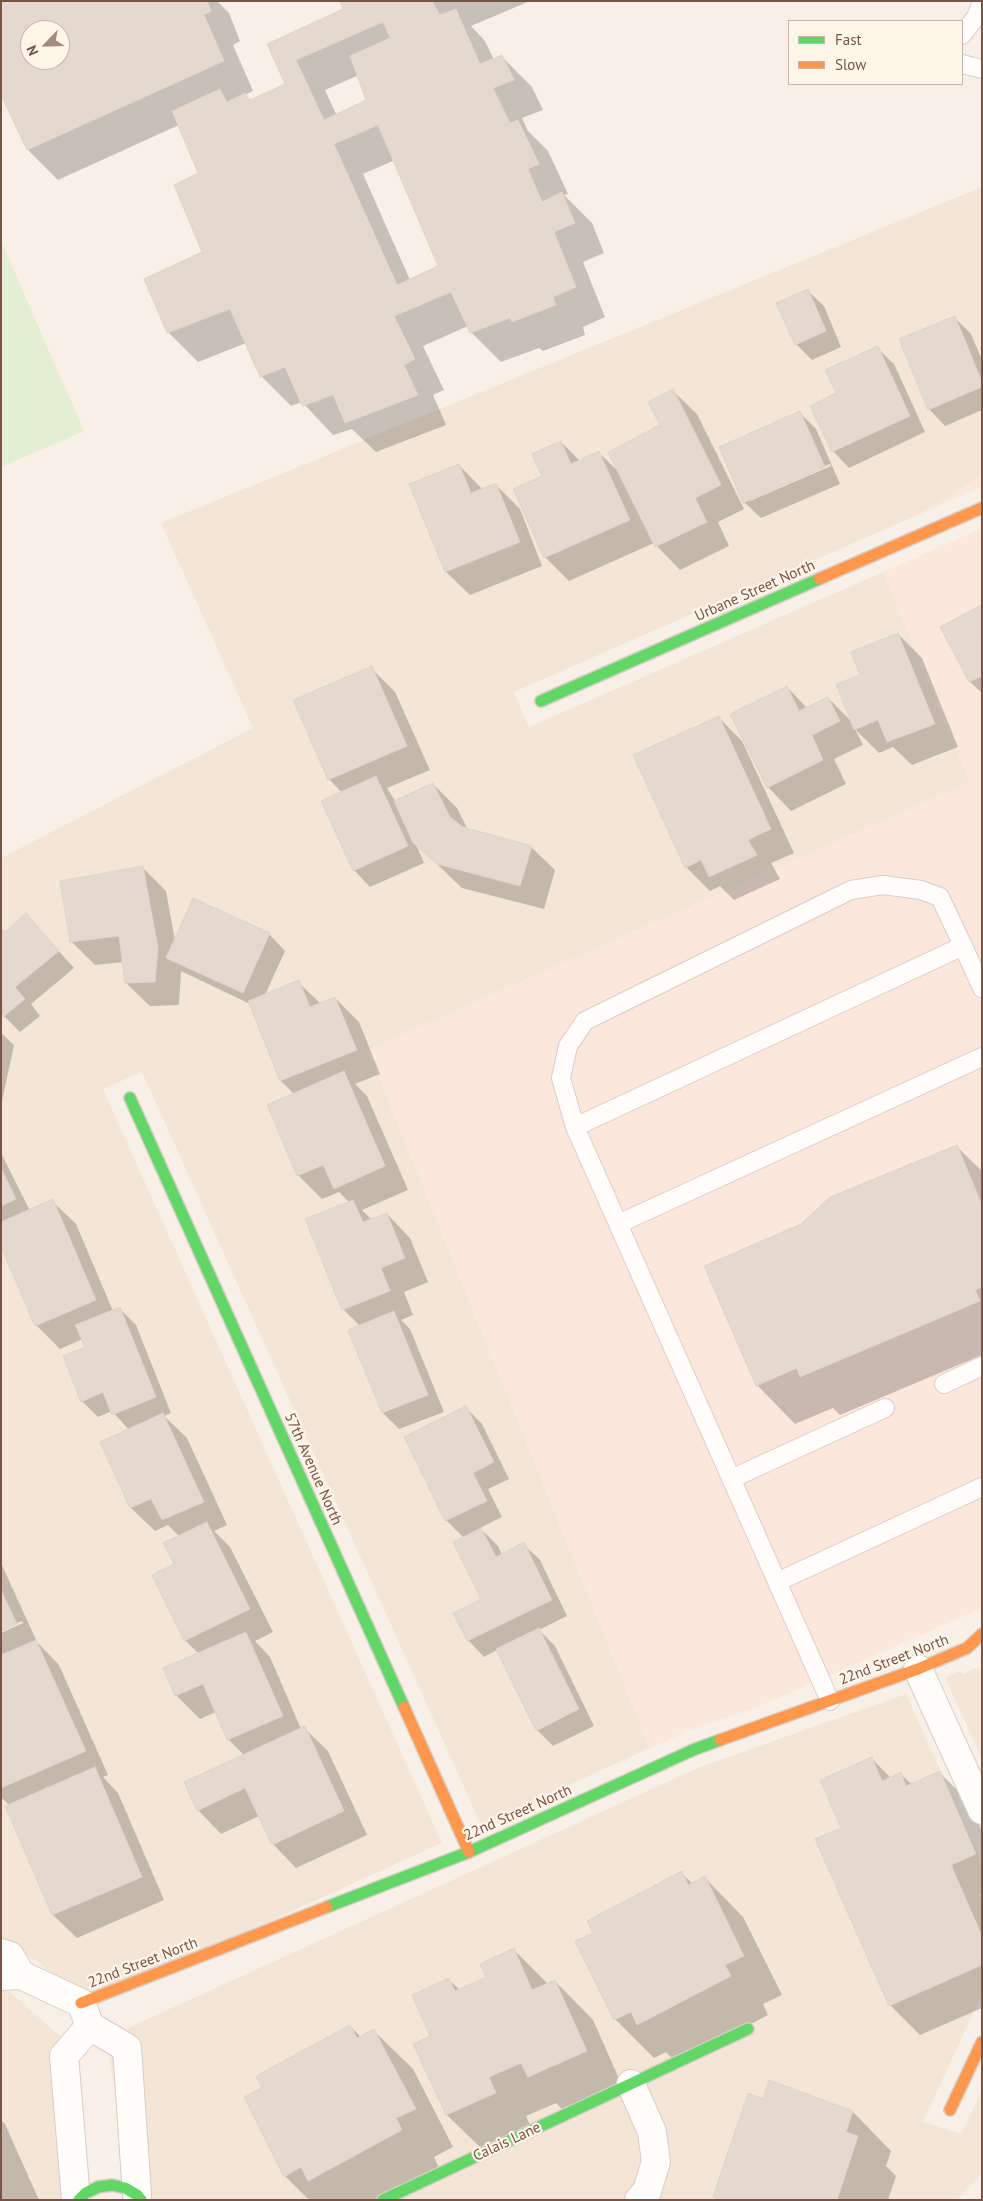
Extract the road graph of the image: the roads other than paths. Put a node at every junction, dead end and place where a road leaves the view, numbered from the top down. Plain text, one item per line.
1 (982, 2) edge
2 (963, 34) edge
3 (963, 64) edge
4 (982, 69) edge
5 (982, 508) edge
6 (541, 701) dead end
7 (963, 946) junction
8 (982, 988) edge
9 (982, 1058) edge
10 (130, 1098) dead end
11 (575, 1127) junction
12 (618, 1224) junction
13 (982, 1366) edge
14 (944, 1384) dead end
15 (885, 1408) dead end
16 (731, 1479) junction
17 (982, 1488) edge
18 (777, 1582) junction
19 (982, 1634) edge
20 (967, 1648) junction
21 (982, 1649) edge
22 (918, 1669) junction
23 (830, 1701) junction
24 (982, 1810) edge
25 (470, 1852) junction
26 (1, 1953) edge
27 (11, 1976) edge
28 (85, 2015) junction
29 (748, 2028) dead end
30 (982, 2042) edge
31 (630, 2084) junction
32 (950, 2110) dead end
33 (139, 2197) edge
34 (78, 2200) edge
35 (383, 2200) edge
36 (639, 2200) edge

1 - 2 lane
3 - 4 lane
5 - 6 street, Urbane Street North
7 - 8 lane
7 - 11 lane
7 - 11 lane
9 - 12 lane
10 - 25 street, 57th Avenue North
11 - 12 lane
12 - 16 lane
13 - 14 lane
15 - 16 lane
16 - 18 lane
17 - 18 lane
18 - 23 lane
19 - 20 street, 22nd Street North
20 - 21 street, 22nd Street North
20 - 22 street, 22nd Street North
22 - 23 street, 22nd Street North
22 - 24 street
23 - 25 street, 22nd Street North
25 - 28 street, 22nd Street North
26 - 27 street
27 - 28 street
28 - 33 street
28 - 34 street
29 - 31 street, Calais Lane
30 - 32 street
31 - 35 street, Calais Lane
31 - 36 street
33 - 34 street

